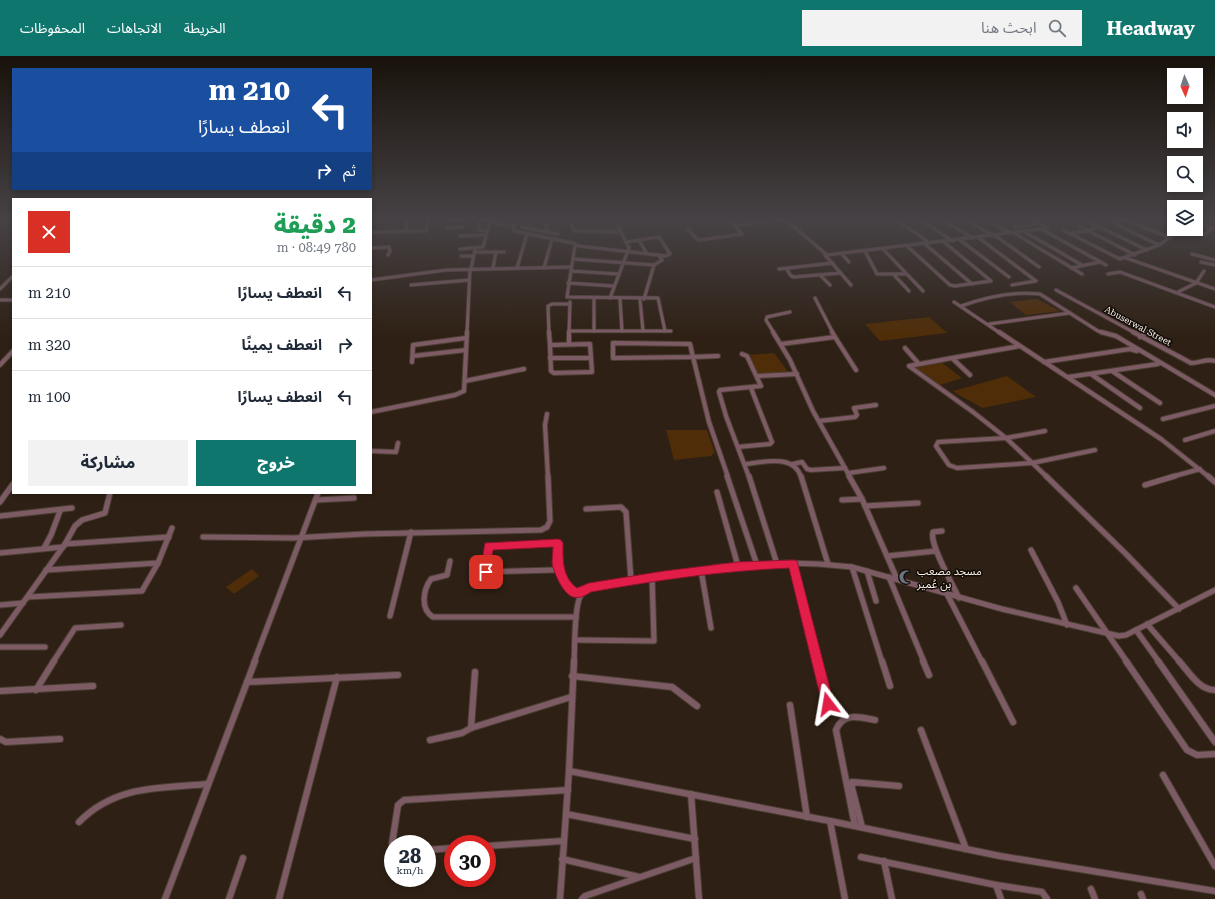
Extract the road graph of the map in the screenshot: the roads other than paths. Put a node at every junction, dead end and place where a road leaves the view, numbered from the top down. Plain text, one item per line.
1 (473, 259) edge
2 (495, 259) edge
3 (519, 259) edge
4 (546, 259) edge
5 (573, 259) edge
6 (577, 259) edge
7 (624, 259) edge
8 (662, 259) edge
9 (829, 259) edge
10 (847, 259) edge
11 (869, 259) edge
12 (893, 259) edge
13 (922, 259) edge
14 (943, 259) edge
15 (965, 259) edge
16 (986, 259) edge
17 (1007, 259) edge
18 (1028, 259) edge
19 (1057, 259) edge
20 (1072, 259) edge
21 (1095, 259) edge
22 (1130, 259) edge
23 (849, 262) dead end
24 (1100, 262) junction
25 (1201, 262) dead end
26 (622, 263) junction
27 (833, 263) junction
28 (654, 265) junction
29 (1082, 265) junction
30 (1215, 265) edge
31 (1106, 266) dead end
32 (1039, 267) dead end
33 (471, 268) junction
34 (493, 268) junction
35 (517, 268) junction
36 (544, 268) junction
37 (786, 268) junction
38 (1071, 268) junction
39 (571, 269) junction
40 (779, 269) dead end
41 (1204, 271) dead end
42 (841, 273) junction
43 (619, 274) junction
44 (906, 274) junction
45 (1082, 274) dead end
46 (1108, 274) dead end
47 (820, 275) junction
48 (894, 275) junction
49 (12, 277) edge
50 (1010, 277) dead end
51 (372, 280) edge
52 (469, 280) junction
53 (568, 283) junction
54 (1196, 283) junction
55 (972, 284) junction
56 (411, 285) dead end
57 (830, 285) dead end
58 (851, 285) dead end
59 (1012, 285) dead end
60 (614, 286) junction
61 (0, 289) edge
62 (1215, 289) edge
63 (923, 290) dead end
64 (1056, 290) dead end
65 (909, 291) dead end
66 (1178, 292) dead end
67 (570, 298) junction
68 (594, 298) junction
69 (610, 298) junction
70 (815, 298) dead end
71 (620, 299) junction
72 (640, 299) junction
73 (644, 299) junction
74 (0, 300) edge
75 (12, 300) edge
76 (954, 302) dead end
77 (570, 304) junction
78 (961, 306) junction
79 (1215, 307) edge
80 (790, 312) dead end
81 (1070, 313) junction
82 (989, 324) junction
83 (570, 331) junction
84 (594, 331) junction
85 (622, 331) junction
86 (643, 331) junction
87 (665, 331) junction
88 (671, 331) dead end
89 (1152, 331) dead end
90 (835, 337) junction
91 (1140, 337) junction
92 (466, 338) junction
93 (569, 344) junction
94 (781, 344) junction
95 (549, 345) junction
96 (1020, 346) junction
97 (905, 348) dead end
98 (466, 350) junction
99 (12, 352) edge
100 (742, 354) dead end
101 (413, 356) junction
102 (718, 356) dead end
103 (693, 357) junction
104 (0, 358) edge
105 (7, 358) junction
106 (550, 358) junction
107 (592, 358) junction
108 (952, 358) junction
109 (1215, 361) edge
110 (412, 362) dead end
111 (1044, 362) junction
112 (919, 364) junction
113 (1158, 364) junction
114 (0, 365) edge
115 (524, 369) dead end
116 (856, 370) dead end
117 (1112, 371) junction
118 (797, 374) junction
119 (970, 374) dead end
120 (1091, 374) junction
121 (757, 376) junction
122 (1068, 377) junction
123 (465, 381) junction
124 (751, 388) junction
125 (1215, 395) edge
126 (1215, 399) edge
127 (1160, 403) dead end
128 (876, 405) dead end
129 (1215, 406) edge
130 (1140, 408) dead end
131 (372, 412) edge
132 (547, 414) dead end
133 (1163, 419) dead end
134 (819, 421) junction
135 (1045, 431) dead end
136 (1215, 431) edge
137 (1006, 438) junction
138 (1185, 440) dead end
139 (398, 443) dead end
140 (738, 447) junction
141 (1095, 450) dead end
142 (372, 451) edge
143 (1032, 463) junction
144 (745, 464) junction
145 (793, 464) junction
146 (846, 468) junction
147 (884, 468) dead end
148 (1200, 469) junction
149 (849, 473) junction
150 (1215, 482) edge
151 (1145, 485) dead end
152 (12, 486) edge
153 (12, 492) edge
154 (716, 492) dead end
155 (7, 493) junction
156 (110, 494) edge
157 (318, 494) edge
158 (354, 498) dead end
159 (862, 499) junction
160 (316, 500) junction
161 (842, 500) dead end
162 (0, 502) edge
163 (918, 503) dead end
164 (865, 506) junction
165 (72, 508) dead end
166 (586, 509) dead end
167 (60, 511) dead end
168 (0, 516) edge
169 (172, 528) dead end
170 (942, 531) dead end
171 (410, 532) junction
172 (169, 537) junction
173 (301, 537) junction
174 (203, 538) dead end
175 (64, 545) junction
176 (44, 548) junction
177 (936, 550) junction
178 (1031, 550) dead end
179 (0, 553) edge
180 (887, 556) junction
181 (450, 561) dead end
182 (158, 563) junction
183 (777, 564) junction
184 (794, 564) junction
185 (828, 564) junction
186 (757, 565) junction
187 (738, 566) junction
188 (852, 567) junction
189 (46, 570) junction
190 (554, 570) dead end
191 (701, 570) junction
192 (866, 571) junction
193 (652, 577) junction
194 (889, 577) junction
195 (897, 579) junction
196 (631, 580) junction
197 (1076, 588) dead end
198 (1215, 590) edge
199 (578, 594) junction
200 (947, 594) junction
201 (28, 597) junction
202 (959, 598) junction
203 (876, 601) dead end
204 (23, 603) junction
205 (0, 605) edge
206 (1179, 609) junction
207 (390, 616) dead end
208 (576, 617) junction
209 (1147, 624) junction
210 (121, 625) dead end
211 (1067, 625) junction
212 (712, 628) dead end
213 (1136, 630) junction
214 (0, 634) edge
215 (1110, 635) junction
216 (575, 640) junction
217 (45, 646) dead end
218 (0, 648) edge
219 (475, 672) dead end
220 (398, 675) dead end
221 (929, 675) dead end
222 (572, 676) junction
223 (337, 677) junction
224 (247, 682) junction
225 (93, 686) dead end
226 (890, 686) dead end
227 (36, 690) junction
228 (1215, 690) edge
229 (0, 691) edge
230 (571, 697) junction
231 (828, 704) dead end
232 (790, 705) dead end
233 (697, 706) dead end
234 (875, 720) dead end
235 (1013, 722) dead end
236 (471, 728) junction
237 (921, 730) dead end
238 (0, 739) edge
239 (60, 740) dead end
240 (430, 740) dead end
241 (1215, 742) edge
242 (1215, 754) edge
243 (569, 771) junction
244 (1163, 775) dead end
245 (208, 784) junction
246 (899, 786) dead end
247 (568, 790) junction
248 (692, 794) junction
249 (566, 814) junction
250 (807, 817) junction
251 (830, 820) junction
252 (79, 822) dead end
253 (859, 827) junction
254 (393, 835) edge
255 (695, 839) junction
256 (563, 841) junction
257 (496, 845) edge
258 (966, 849) junction
259 (861, 857) dead end
260 (243, 858) dead end
261 (696, 858) junction
262 (562, 859) junction
263 (884, 861) junction
264 (1215, 866) edge
265 (639, 877) junction
266 (996, 885) junction
267 (1091, 889) dead end
268 (1215, 891) edge
269 (165, 899) edge
270 (229, 899) edge
271 (279, 899) edge
272 (560, 899) edge
273 (582, 899) edge
274 (699, 899) edge
275 (845, 899) edge
276 (892, 899) edge
277 (1001, 899) edge
278 (1047, 899) edge
279 (1095, 899) edge

1 - 33 street
2 - 34 street
3 - 35 street
4 - 36 street
5 - 39 street
6 - 26 street
7 - 26 street
8 - 28 street
9 - 27 street
10 - 23 street
11 - 48 street
12 - 44 street
13 - 55 street
14 - 55 street
15 - 55 street
16 - 50 street
17 - 59 street
18 - 32 street
19 - 38 street
20 - 29 street
21 - 24 street
22 - 54 street
24 - 29 street
24 - 31 street
25 - 30 street
26 - 28 street
26 - 43 street
27 - 37 street
27 - 42 street
28 - 73 street
29 - 38 street
33 - 34 street
33 - 51 street
33 - 52 street
34 - 35 street
35 - 36 street
36 - 39 street
37 - 40 street
37 - 47 street
38 - 45 street
39 - 43 street
39 - 53 street
41 - 54 street
42 - 47 street
42 - 58 street
43 - 60 street
44 - 48 street
44 - 63 street
46 - 79 street
47 - 57 street
48 - 65 street
49 - 61 street
52 - 56 street
52 - 92 street
53 - 60 street
53 - 67 street
54 - 62 street
54 - 66 street
60 - 69 street
64 - 91 street, Abuserwal Street
67 - 68 street
67 - 77 street
68 - 69 street
68 - 84 street
69 - 71 street
70 - 90 street
71 - 72 street
71 - 85 street
72 - 73 street
72 - 86 street
73 - 87 street
74 - 75 street
76 - 78 street
77 - 83 street
77 - 95 street
78 - 81 street
78 - 82 street
80 - 94 street
81 - 82 street
81 - 125 street
82 - 96 street
83 - 84 street
83 - 93 street
84 - 85 street
85 - 86 street
86 - 87 street
87 - 88 street
89 - 91 street
90 - 94 street
90 - 116 street
91 - 109 street, Abuserwal Street
92 - 98 street
92 - 101 street
93 - 95 street
93 - 107 street
94 - 118 street
95 - 106 street
96 - 108 street
96 - 111 street
97 - 112 street
98 - 101 street
98 - 123 street
99 - 105 street
100 - 121 street
101 - 110 street
102 - 103 street
103 - 103 street
103 - 186 street
104 - 105 street
105 - 114 street
106 - 107 street
106 - 107 street
108 - 112 street
108 - 119 street
111 - 113 street
111 - 122 street
112 - 137 street
113 - 117 street
113 - 126 street
115 - 123 street
117 - 120 street
117 - 127 street
118 - 121 street
118 - 134 street
120 - 122 street
120 - 130 street
121 - 124 street
122 - 148 street
123 - 131 street
124 - 140 street
124 - 140 street
128 - 134 street
129 - 133 street
132 - 171 street
134 - 146 street
135 - 137 street
136 - 138 street
137 - 143 street
137 - 143 street
139 - 142 street
140 - 144 street
141 - 143 street
143 - 206 street
144 - 145 street
144 - 183 street
145 - 146 street
145 - 185 street
146 - 149 street
147 - 149 street
148 - 150 street
148 - 151 street
149 - 159 street
152 - 155 street
153 - 155 street
154 - 187 street
155 - 162 street
156 - 175 street
157 - 160 street
158 - 160 street
159 - 161 street
159 - 164 street
160 - 173 street
163 - 164 street
164 - 180 street
165 - 168 street
166 - 196 street
167 - 176 street
169 - 172 street
170 - 177 street
171 - 173 street
171 - 207 street
172 - 175 street
172 - 182 street
173 - 174 street
173 - 224 street
175 - 176 street
175 - 189 street
176 - 179 street
177 - 180 street
177 - 202 street
178 - 211 street
180 - 195 street
181 - 208 street
182 - 189 street
182 - 201 street
183 - 184 street
183 - 186 street
184 - 185 street
184 - 231 street
185 - 188 street
186 - 187 street
187 - 191 street
188 - 192 street
188 - 226 street
189 - 201 street
190 - 199 street
191 - 193 street
191 - 212 street
192 - 194 street
192 - 203 street
193 - 196 street
193 - 216 street
194 - 195 street
194 - 221 street
195 - 200 street
196 - 199 street
197 - 215 street
198 - 206 street
199 - 208 street
200 - 202 street
200 - 235 street
201 - 204 street
202 - 211 street
204 - 205 street
204 - 214 street
206 - 209 street
208 - 216 street
209 - 213 street
209 - 228 street
210 - 227 street
211 - 215 street
213 - 215 street
213 - 241 street
215 - 242 street
216 - 222 street
217 - 218 street
219 - 236 street
220 - 223 street
222 - 230 street
222 - 233 street
223 - 224 street
223 - 271 street
224 - 245 street
225 - 227 street
227 - 229 street
230 - 236 street
230 - 243 street
232 - 250 street
234 - 253 street
236 - 240 street
237 - 258 street
238 - 239 street
243 - 247 street
243 - 248 street
244 - 264 street
245 - 252 street
245 - 269 street
246 - 253 street
247 - 249 street
247 - 254 street
248 - 250 street
248 - 255 street
249 - 255 street
249 - 256 street
250 - 251 street
251 - 253 street
251 - 275 street
253 - 258 street
255 - 261 street
256 - 257 street
256 - 262 street
258 - 268 street
259 - 263 street
260 - 270 street
261 - 265 street
261 - 274 street
262 - 265 street
262 - 272 street
263 - 266 street
263 - 276 street
265 - 273 street
266 - 277 street
266 - 278 street
267 - 279 street

